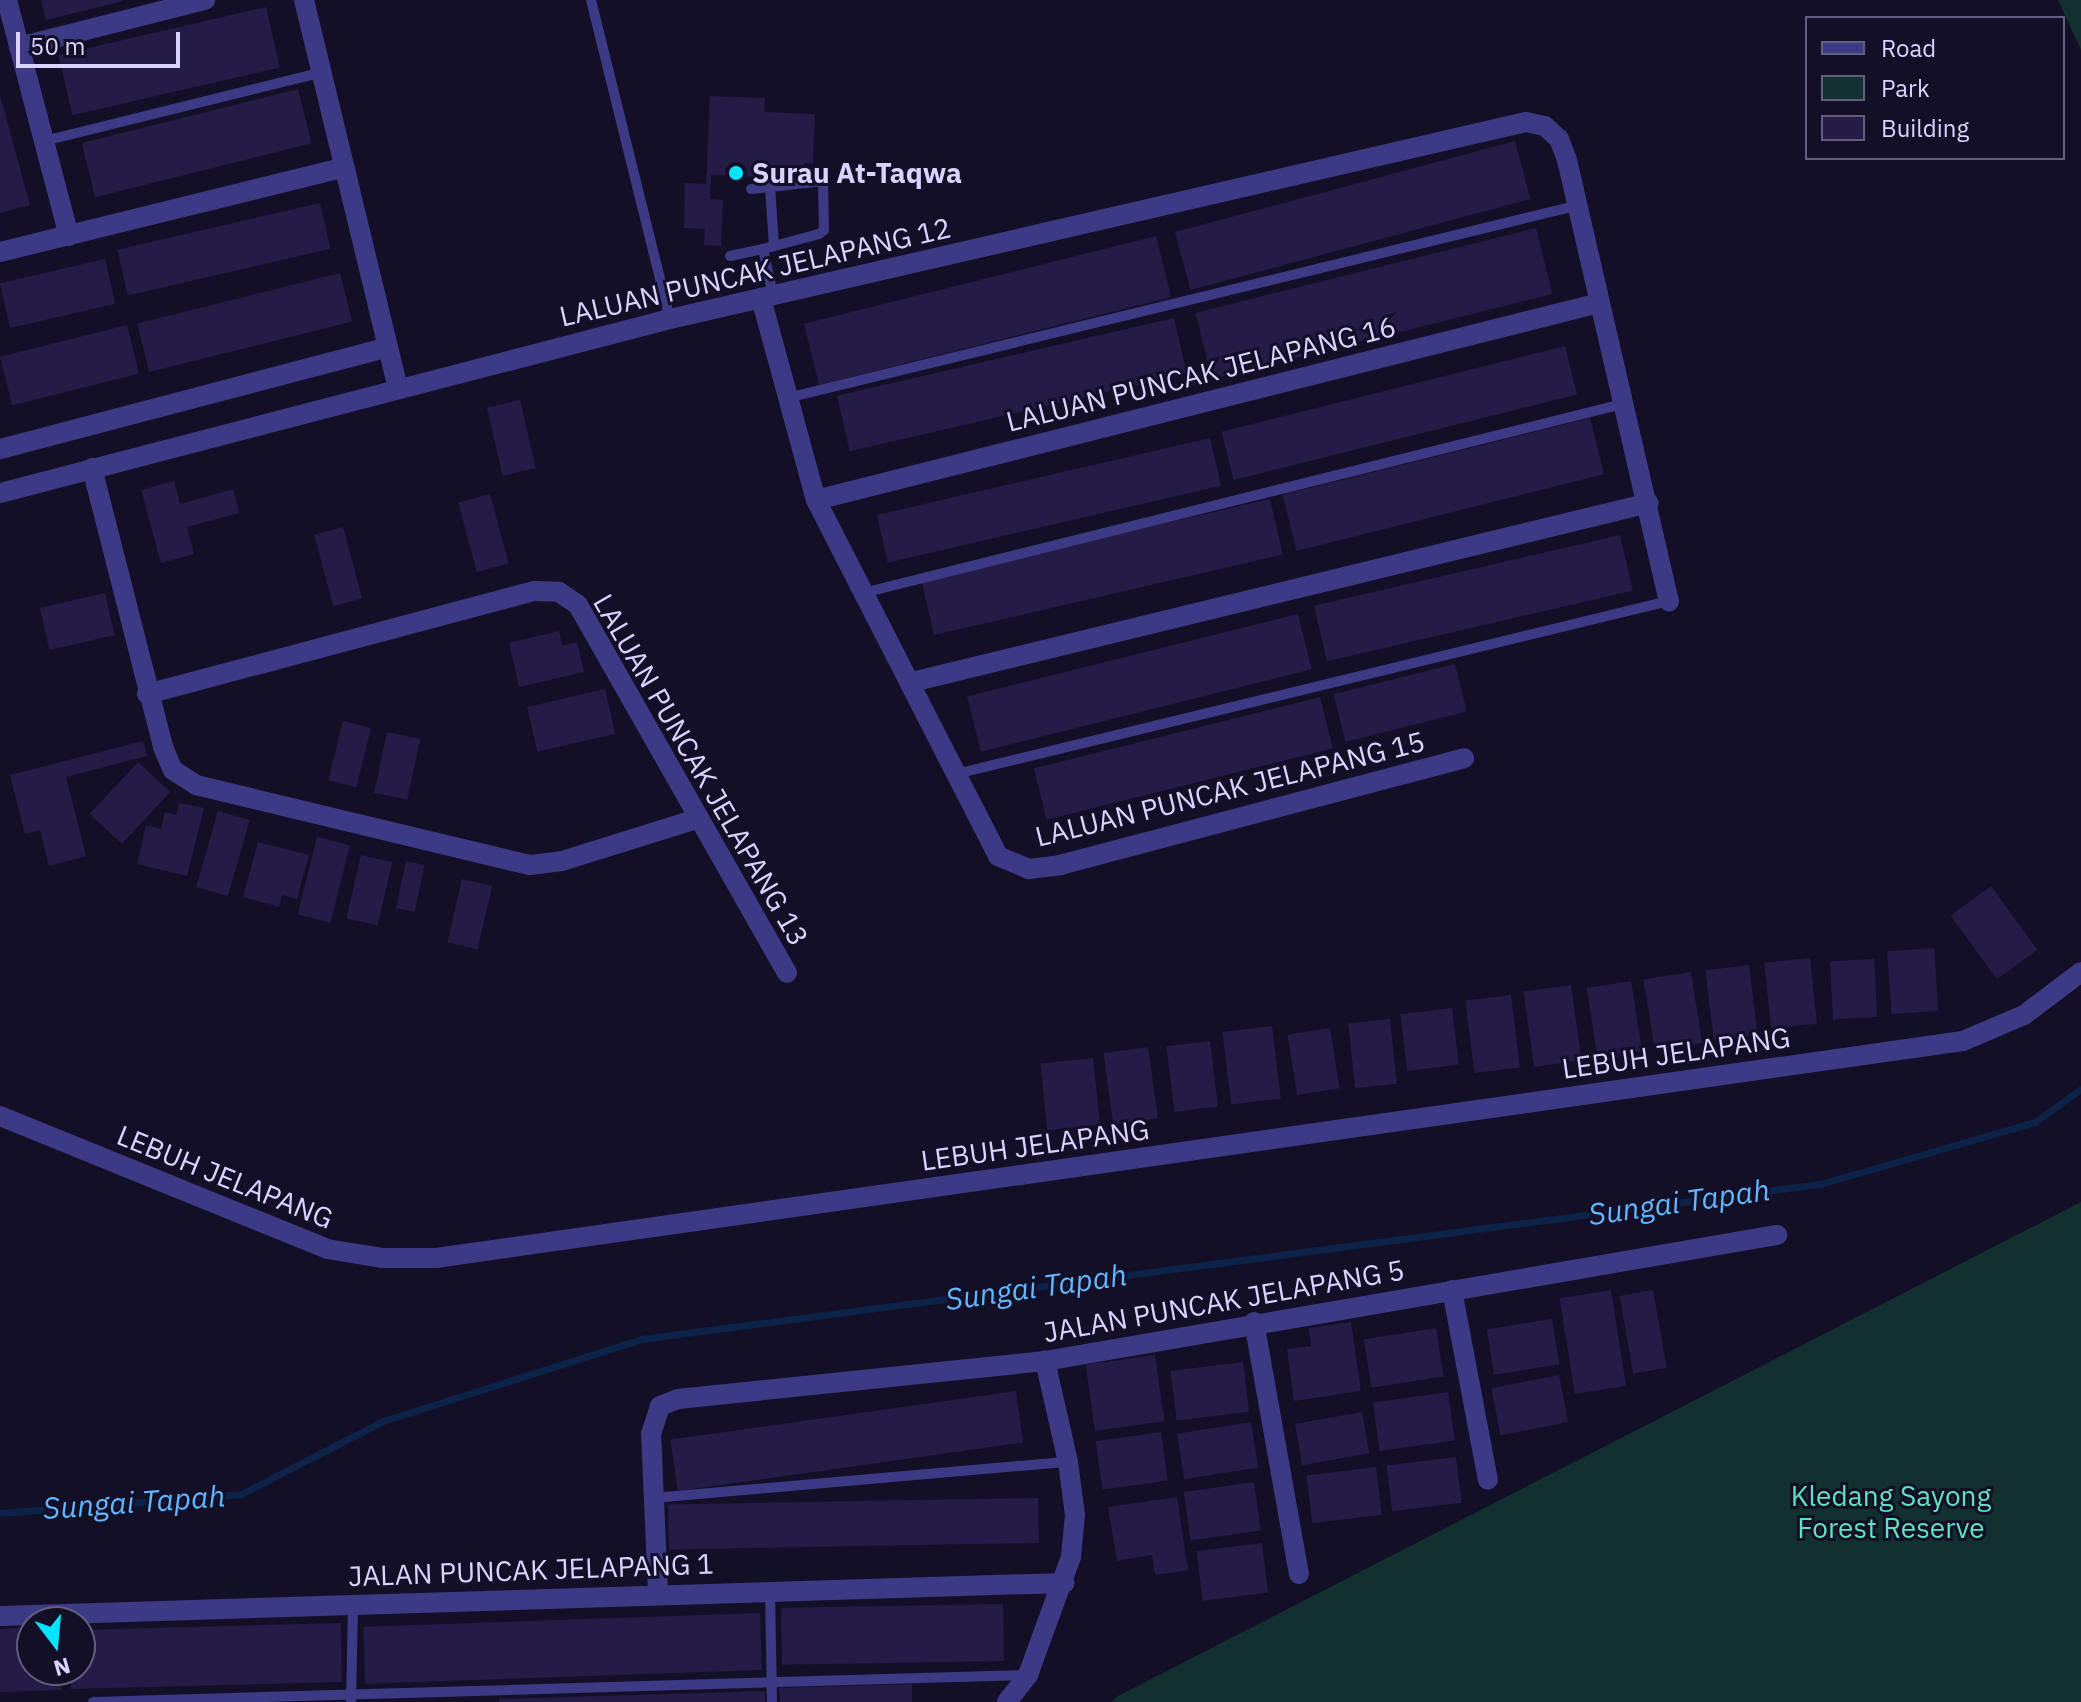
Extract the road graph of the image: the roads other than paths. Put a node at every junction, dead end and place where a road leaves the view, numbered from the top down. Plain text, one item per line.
1 (7, 0) edge
2 (205, 0) edge
3 (304, 0) edge
4 (591, 0) edge
5 (19, 47) junction
6 (322, 72) junction
7 (44, 141) junction
8 (345, 167) junction
9 (770, 187) junction
10 (751, 189) dead end
11 (1575, 206) junction
12 (69, 236) junction
13 (768, 247) junction
14 (0, 252) edge
15 (730, 256) dead end
16 (767, 296) junction
17 (1599, 303) junction
18 (670, 319) junction
19 (388, 347) junction
20 (398, 388) junction
21 (787, 398) junction
22 (1625, 403) junction
23 (0, 449) edge
24 (92, 468) junction
25 (0, 493) edge
26 (816, 500) junction
27 (1649, 503) junction
28 (863, 593) junction
29 (1669, 601) joint
30 (912, 682) junction
31 (147, 694) junction
32 (1464, 758) dead end
33 (956, 774) junction
34 (697, 819) junction
35 (2081, 972) edge
36 (787, 973) dead end
37 (0, 1116) edge
38 (1777, 1235) dead end
39 (1452, 1290) junction
40 (1254, 1322) junction
41 (1045, 1361) junction
42 (1068, 1462) junction
43 (1488, 1480) dead end
44 (653, 1498) junction
45 (1299, 1574) dead end
46 (1064, 1583) junction
47 (770, 1590) junction
48 (658, 1592) junction
49 (353, 1604) junction
50 (0, 1616) edge
51 (1028, 1675) junction
52 (771, 1679) junction
53 (351, 1698) edge
54 (93, 1702) edge
55 (772, 1702) edge
56 (1007, 1702) edge

1 - 5 street
2 - 5 street
3 - 6 street
4 - 18 lane
5 - 7 street
6 - 7 lane
6 - 8 street
7 - 12 street
8 - 12 street
8 - 19 street
9 - 10 lane
9 - 13 lane
9 - 13 lane
11 - 16 street, LALUAN PUNCAK JELAPANG 12
11 - 17 street
11 - 21 lane
12 - 14 street
13 - 15 lane
13 - 16 lane
16 - 18 street, LALUAN PUNCAK JELAPANG 12
16 - 21 street, LALUAN PUNCAK JELAPANG 15
17 - 22 street
17 - 26 street, LALUAN PUNCAK JELAPANG 16
18 - 20 street, LALUAN PUNCAK JELAPANG 12
19 - 20 street
19 - 23 street
20 - 24 street, LALUAN PUNCAK JELAPANG 12
21 - 26 street, LALUAN PUNCAK JELAPANG 15
22 - 27 street
22 - 28 lane
24 - 25 street, LALUAN PUNCAK JELAPANG 12
24 - 31 street
26 - 28 street, LALUAN PUNCAK JELAPANG 15
27 - 29 street
27 - 30 street
28 - 30 street, LALUAN PUNCAK JELAPANG 15
29 - 33 lane
30 - 33 street, LALUAN PUNCAK JELAPANG 15
31 - 34 street
31 - 34 street, LALUAN PUNCAK JELAPANG 13
32 - 33 street, LALUAN PUNCAK JELAPANG 15
34 - 36 street, LALUAN PUNCAK JELAPANG 13
35 - 37 street, LEBUH JELAPANG
38 - 39 street, JALAN PUNCAK JELAPANG 5
39 - 40 street, JALAN PUNCAK JELAPANG 5
39 - 43 street
40 - 41 street, JALAN PUNCAK JELAPANG 5
40 - 45 street
41 - 42 street
41 - 44 street, JALAN PUNCAK JELAPANG 5
42 - 44 lane
42 - 46 street
44 - 48 street
46 - 47 street, JALAN PUNCAK JELAPANG 1
46 - 51 street
47 - 48 street, JALAN PUNCAK JELAPANG 1
47 - 52 lane
48 - 49 street, JALAN PUNCAK JELAPANG 1
49 - 50 street, JALAN PUNCAK JELAPANG 1
49 - 53 lane
51 - 52 lane
51 - 56 street
52 - 53 lane
52 - 55 lane
53 - 54 lane

